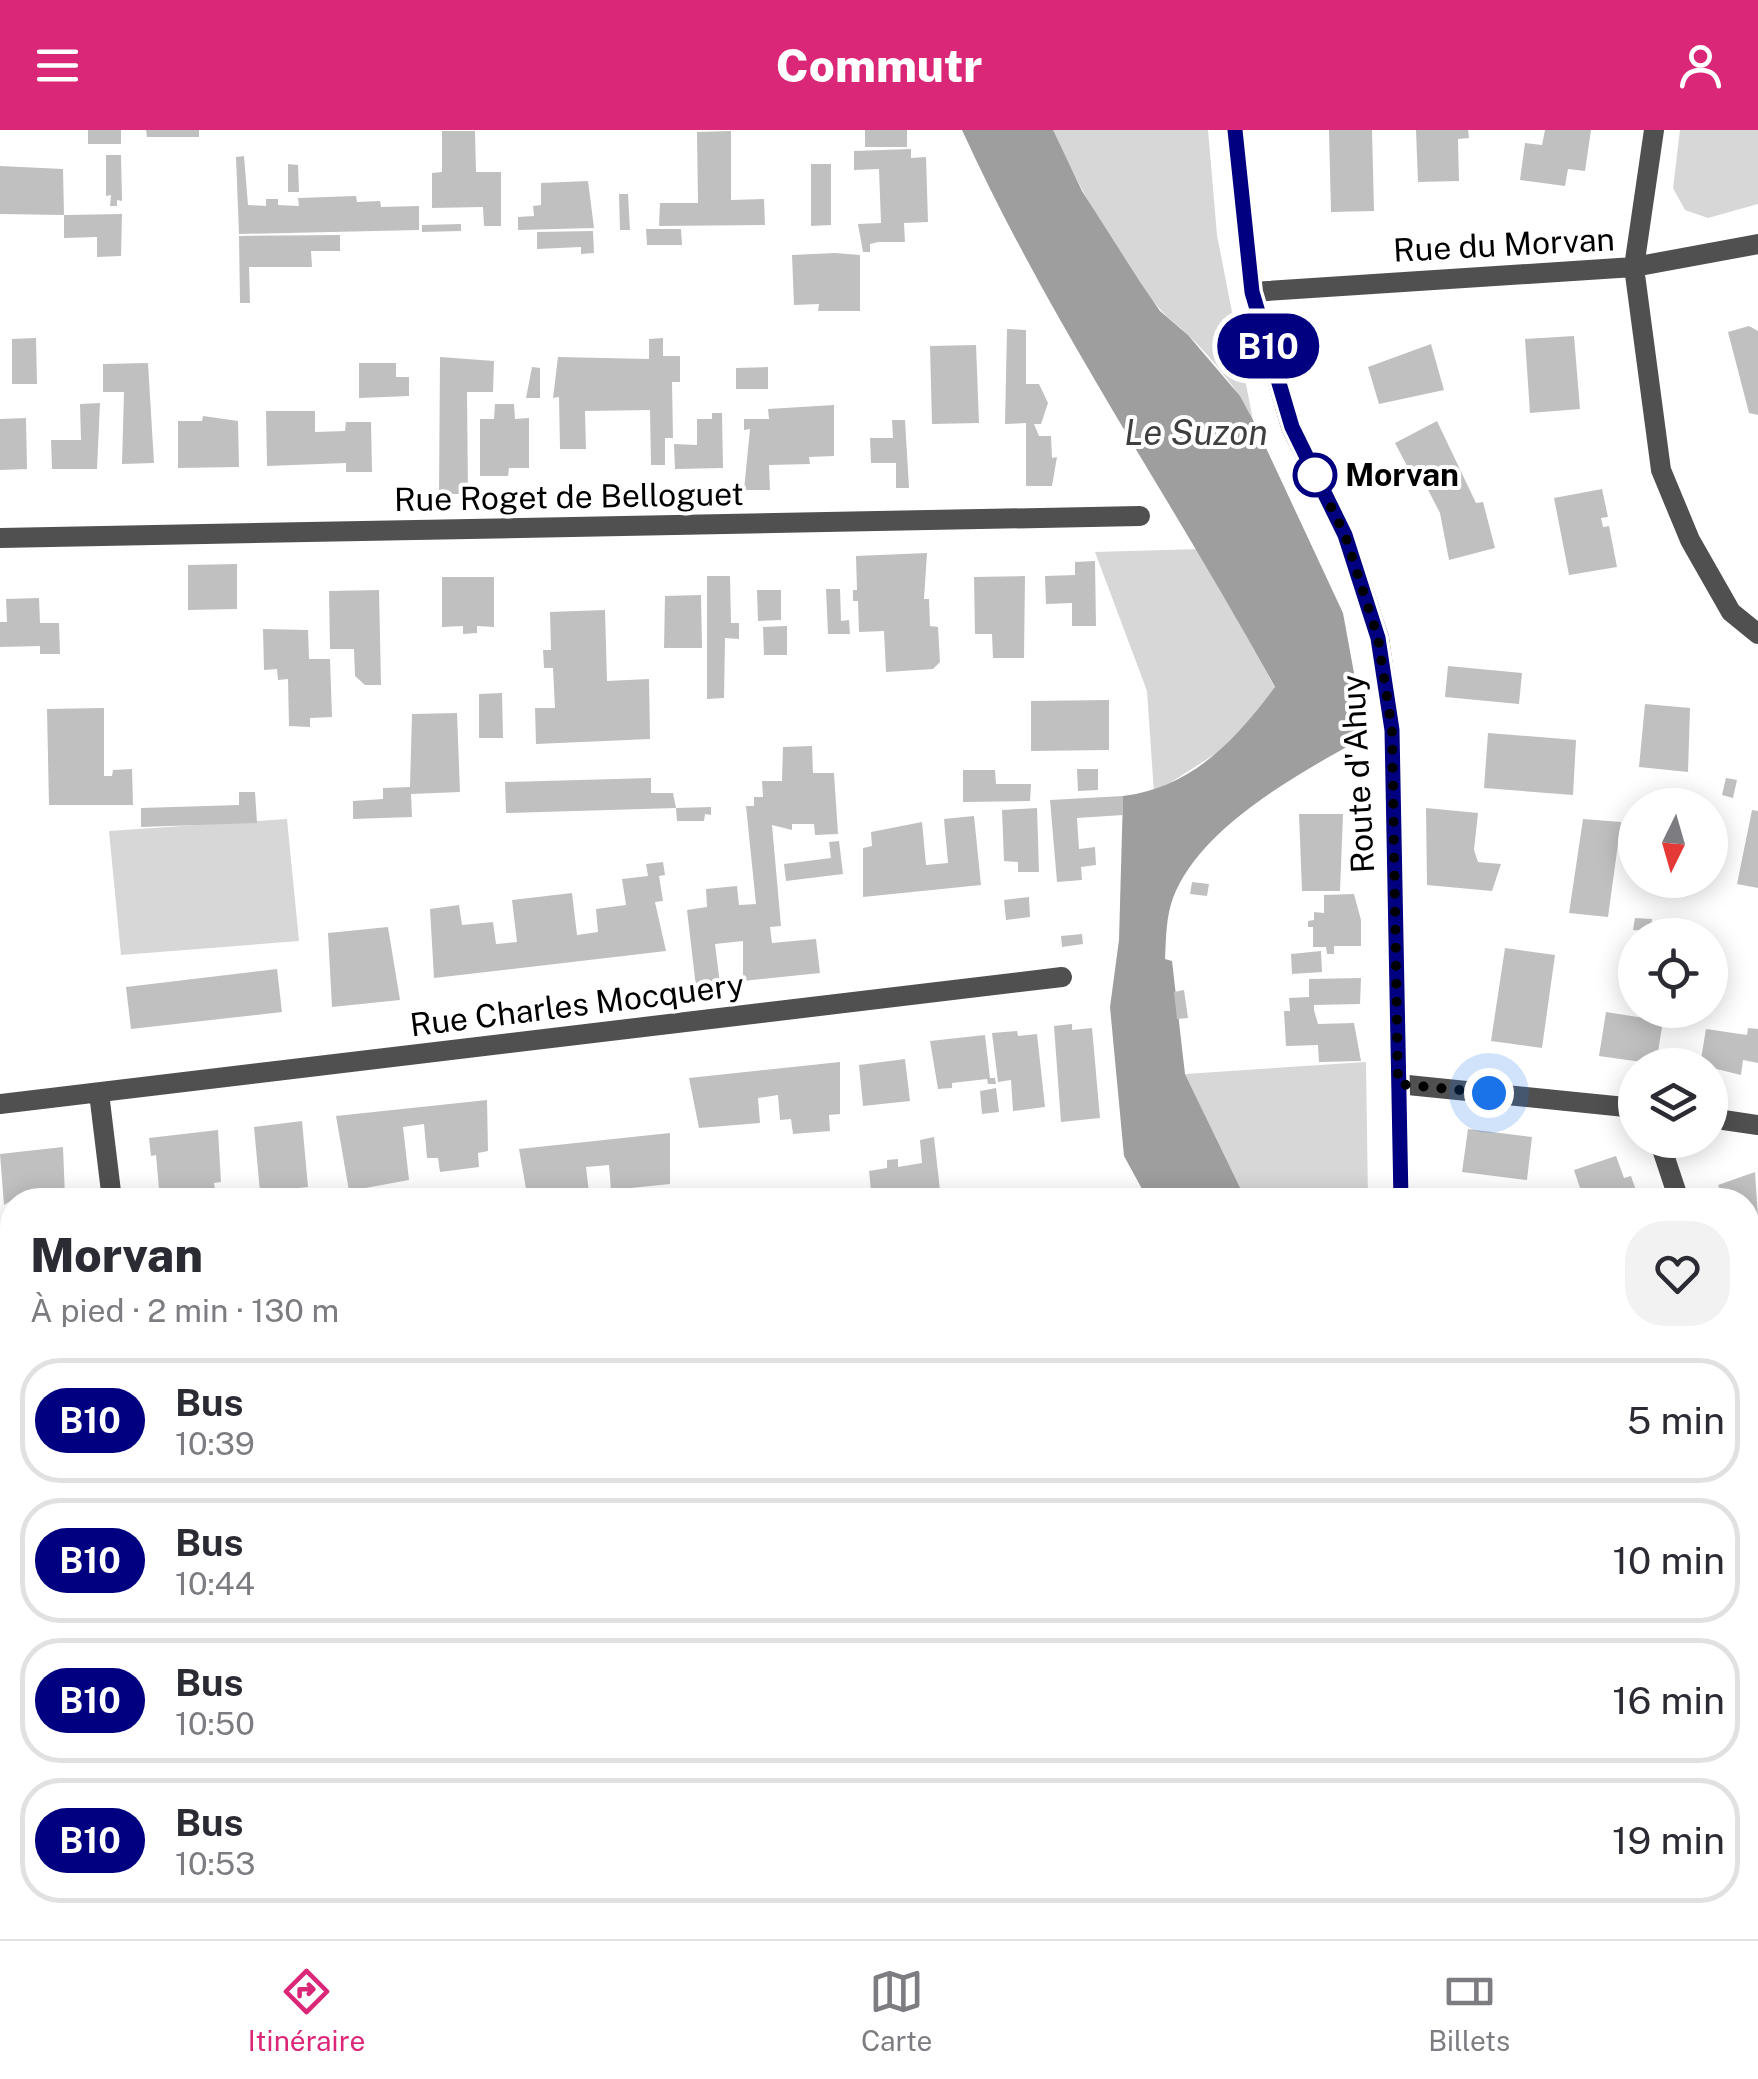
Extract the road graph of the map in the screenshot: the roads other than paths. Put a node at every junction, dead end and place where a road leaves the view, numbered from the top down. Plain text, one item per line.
1 (1235, 130) edge
2 (1654, 130) edge
3 (1758, 244) edge
4 (1634, 267) junction
5 (1252, 292) junction
6 (1140, 516) dead end
7 (0, 538) edge
8 (1758, 634) edge
9 (1062, 977) dead end
10 (1398, 1084) junction
11 (99, 1093) junction
12 (0, 1104) edge
13 (1618, 1106) edge
14 (1728, 1121) edge
15 (1758, 1125) edge
16 (1665, 1158) edge
17 (111, 1188) edge
18 (1401, 1188) edge
19 (1675, 1188) edge

1 - 5 main road, Route d'Ahuy
2 - 4 street
3 - 4 street, Rue du Morvan
4 - 5 street, Rue du Morvan
4 - 8 street
5 - 10 main road, Route d'Ahuy
6 - 7 street, Rue Roget de Belloguet
9 - 11 street, Rue Charles Mocquery
10 - 13 street
10 - 18 main road, Route d'Ahuy
11 - 12 street, Rue Charles Mocquery
11 - 17 street
14 - 15 street
16 - 19 street

